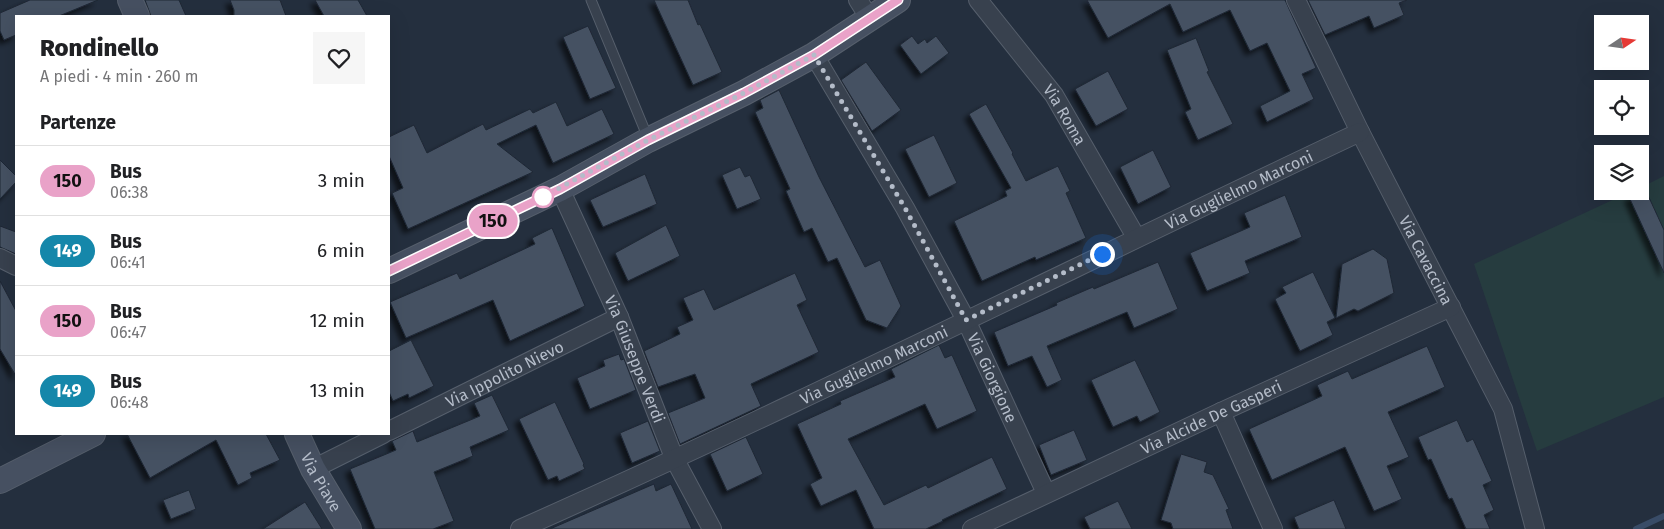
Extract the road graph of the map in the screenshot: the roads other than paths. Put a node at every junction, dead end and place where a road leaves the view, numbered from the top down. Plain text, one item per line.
1 (130, 0) edge
2 (591, 0) edge
3 (898, 0) edge
4 (978, 0) edge
5 (1296, 0) edge
6 (864, 9) edge
7 (137, 15) edge
8 (814, 55) junction
9 (1360, 132) junction
10 (648, 140) junction
11 (560, 189) junction
12 (1136, 237) junction
13 (0, 258) edge
14 (15, 266) edge
15 (390, 271) edge
16 (1451, 308) junction
17 (619, 317) junction
18 (966, 320) junction
19 (1221, 412) junction
20 (390, 431) edge
21 (91, 435) edge
22 (297, 435) edge
23 (381, 435) edge
24 (675, 460) junction
25 (313, 468) junction
26 (0, 481) edge
27 (1046, 493) junction
28 (349, 529) edge
29 (520, 529) edge
30 (712, 529) edge
31 (972, 529) edge
32 (1273, 529) edge
33 (1535, 529) edge

1 - 7 main road
2 - 10 lane
3 - 6 main road
4 - 12 street, Via Roma
5 - 9 street, Via Cavaccina
6 - 8 main road
8 - 10 main road
8 - 18 street, Via Giorgione
9 - 12 street, Via Guglielmo Marconi
9 - 16 street, Via Cavaccina
10 - 11 main road
11 - 15 main road
11 - 17 street, Via Giuseppe Verdi
12 - 18 street, Via Guglielmo Marconi
13 - 14 street
16 - 19 street, Via Alcide De Gasperi
16 - 33 street, Via Cavaccina
17 - 20 street, Via Ippolito Nievo
17 - 24 street, Via Giuseppe Verdi
18 - 24 street, Via Guglielmo Marconi
18 - 27 street, Via Giorgione
19 - 27 street, Via Alcide De Gasperi
19 - 32 street
21 - 26 main road
22 - 25 main road, Via Piave
23 - 25 street
24 - 29 street, Via Guglielmo Marconi
24 - 30 street, Via Giuseppe Verdi
25 - 28 main road, Via Piave
27 - 31 street, Via Alcide De Gasperi

